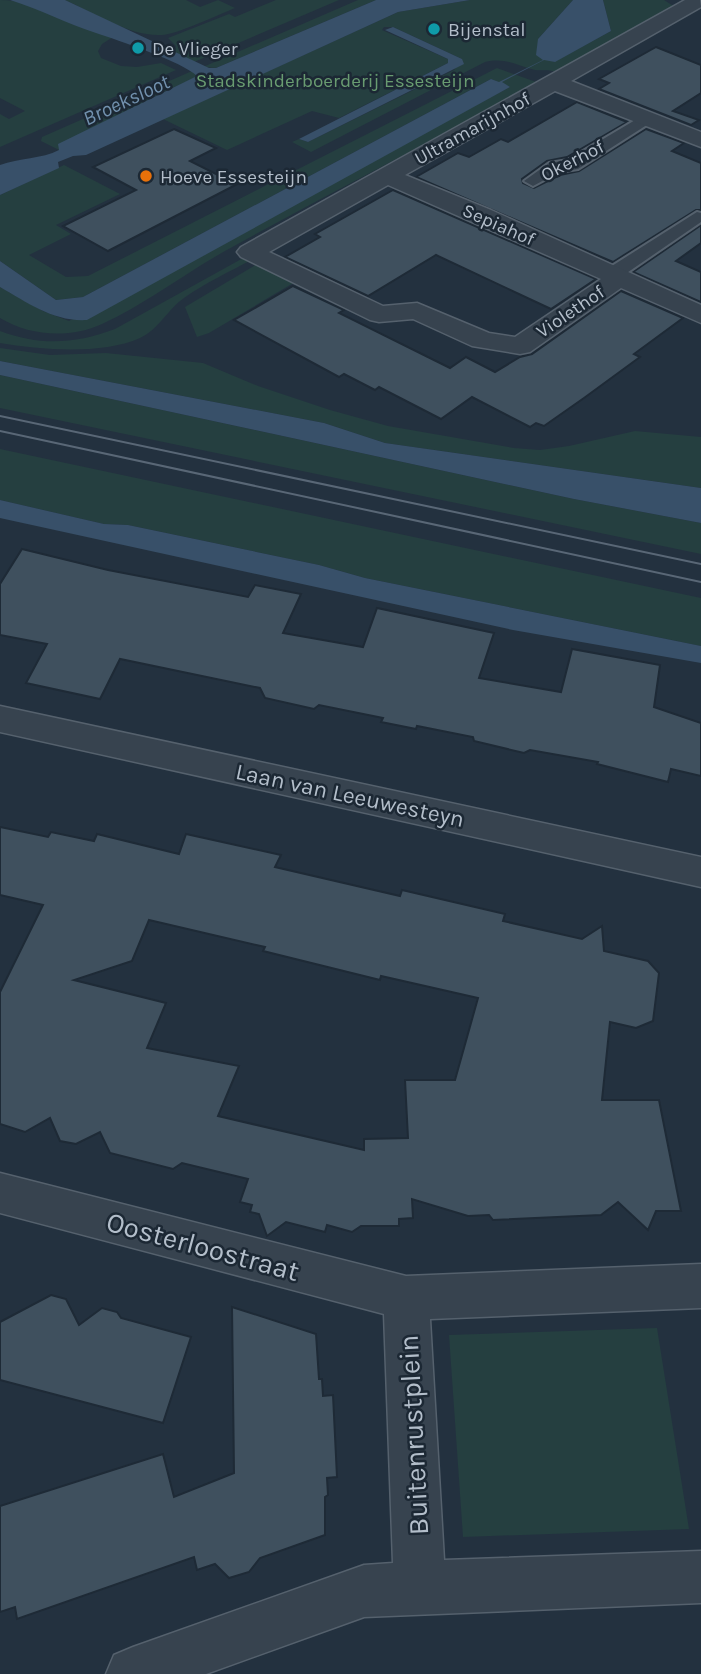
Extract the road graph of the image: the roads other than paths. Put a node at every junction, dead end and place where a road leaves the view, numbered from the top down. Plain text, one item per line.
1 (695, 3) edge
2 (555, 83) junction
3 (648, 118) junction
4 (701, 140) edge
5 (385, 176) junction
6 (533, 181) dead end
7 (697, 217) dead end
8 (250, 252) joint
9 (615, 277) junction
10 (701, 315) edge
11 (0, 719) edge
12 (701, 872) edge
13 (0, 1193) edge
14 (701, 1286) edge
15 (406, 1298) junction
16 (701, 1577) edge
17 (420, 1587) junction
18 (133, 1674) edge

1 - 2 street, Ultramarijnhof
2 - 3 street, Okerhof
2 - 5 street, Ultramarijnhof
3 - 4 street, Okerhof
3 - 6 street, Okerhof
5 - 8 street, Ultramarijnhof
5 - 9 street, Sepiahof
7 - 9 street
8 - 9 street, Violethof
9 - 10 street, Sepiahof
11 - 12 street, Laan van Leeuwesteyn
13 - 15 street, Oosterloostraat
14 - 15 street
15 - 17 street, Buitenrustplein
16 - 17 street
17 - 18 street

